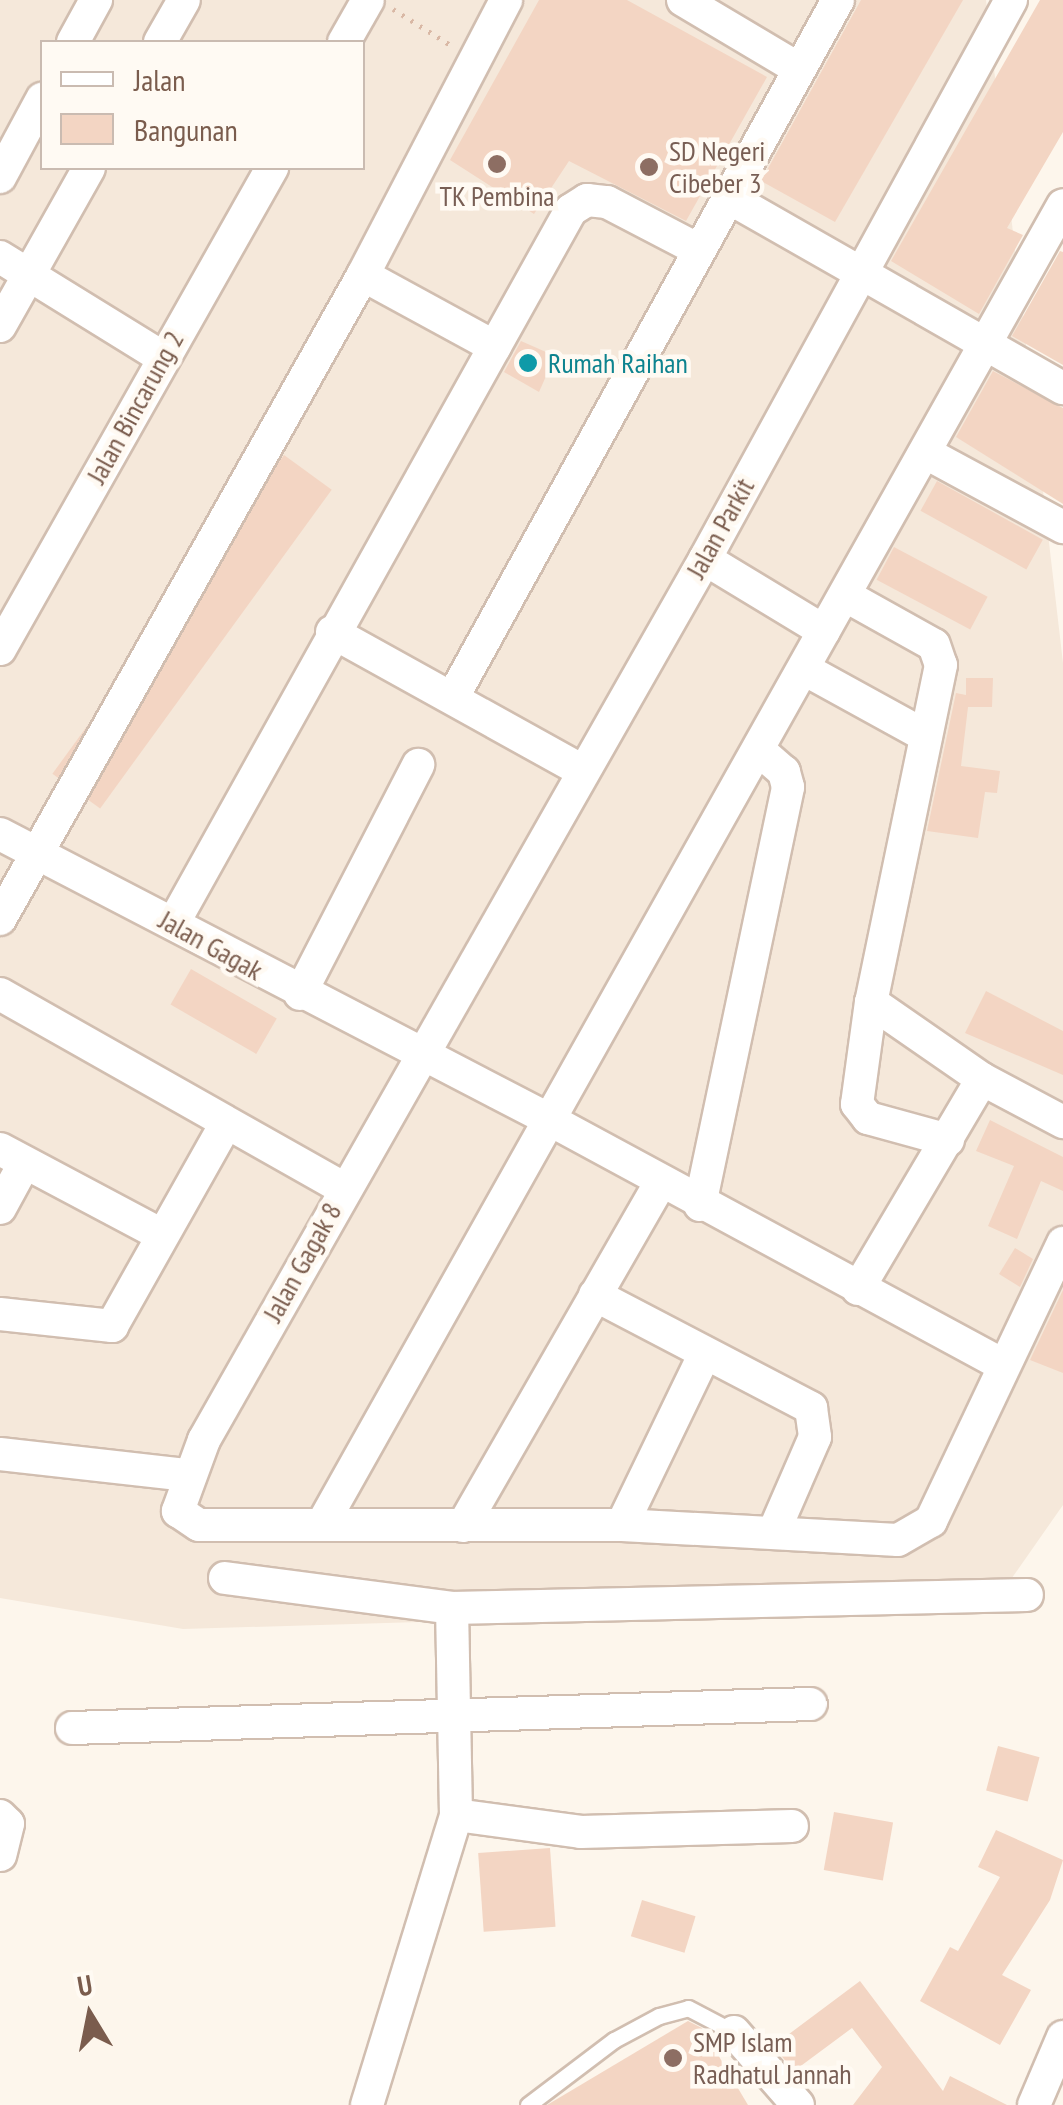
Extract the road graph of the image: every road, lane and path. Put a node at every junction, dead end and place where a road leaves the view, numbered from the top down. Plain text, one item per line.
1 (96, 0) edge
2 (184, 0) edge
3 (368, 0) edge
4 (378, 0) edge
5 (506, 0) edge
6 (838, 0) edge
7 (1011, 0) edge
8 (689, 2) edge
9 (74, 40) edge
10 (161, 40) edge
11 (345, 40) edge
12 (474, 59) junction
13 (797, 68) junction
14 (40, 103) edge
15 (88, 170) edge
16 (271, 170) edge
17 (0, 177) edge
18 (732, 200) junction
19 (1058, 226) edge
20 (699, 250) junction
21 (0, 257) edge
22 (860, 272) junction
23 (28, 274) junction
24 (363, 274) junction
25 (0, 326) edge
26 (981, 342) junction
27 (495, 347) junction
28 (162, 358) junction
29 (1063, 388) edge
30 (926, 452) junction
31 (1063, 527) edge
32 (704, 559) junction
33 (848, 596) junction
34 (332, 632) junction
35 (824, 632) junction
36 (0, 649) edge
37 (804, 669) junction
38 (454, 695) junction
39 (926, 736) junction
40 (759, 750) junction
41 (418, 764) dead end
42 (581, 770) junction
43 (0, 834) edge
44 (35, 854) junction
45 (0, 919) edge
46 (174, 922) junction
47 (0, 994) edge
48 (300, 994) junction
49 (871, 1002) junction
50 (424, 1054) junction
51 (982, 1079) junction
52 (552, 1120) junction
53 (1063, 1122) edge
54 (226, 1124) junction
55 (948, 1140) junction
56 (12, 1157) edge
57 (660, 1182) junction
58 (343, 1188) junction
59 (700, 1205) junction
60 (0, 1208) edge
61 (162, 1235) junction
62 (1063, 1243) edge
63 (858, 1288) junction
64 (595, 1295) junction
65 (0, 1314) edge
66 (706, 1353) junction
67 (1003, 1365) junction
68 (0, 1454) edge
69 (188, 1475) junction
70 (324, 1521) junction
71 (463, 1526) junction
72 (622, 1526) junction
73 (774, 1529) junction
74 (226, 1578) dead end
75 (1028, 1595) dead end
76 (452, 1608) junction
77 (811, 1704) dead end
78 (454, 1713) junction
79 (72, 1728) dead end
80 (456, 1815) junction
81 (0, 1816) edge
82 (792, 1826) dead end
83 (0, 1855) edge
84 (734, 2032) joint
85 (1063, 2037) edge
86 (368, 2105) edge
87 (528, 2105) edge
88 (798, 2105) edge
89 (1034, 2105) edge

1 - 9 street
2 - 10 street
3 - 11 street
4 - 12 path
5 - 12 street
6 - 13 street
7 - 22 street, Jalan Parkit
8 - 13 street
12 - 24 street
13 - 18 street
14 - 17 street
15 - 23 street
16 - 28 street, Jalan Bincarung 2
18 - 20 street
18 - 22 street
19 - 26 street
20 - 27 street
20 - 38 street
21 - 23 street
22 - 26 street
22 - 32 street, Jalan Parkit
23 - 25 street
23 - 28 street
24 - 27 street
24 - 44 street
26 - 29 street
26 - 30 street
27 - 34 street
28 - 36 street, Jalan Bincarung 2
30 - 31 street
30 - 33 street
32 - 35 street
32 - 42 street, Jalan Parkit
33 - 35 street
33 - 39 street
34 - 38 street
34 - 46 street
35 - 37 street
37 - 39 street
37 - 40 street
38 - 42 street
39 - 49 street
40 - 52 street
40 - 59 street
41 - 48 street
42 - 50 street, Jalan Parkit
43 - 44 street, Jalan Gagak
44 - 45 street
44 - 46 street, Jalan Gagak
46 - 48 street, Jalan Gagak
47 - 54 street
48 - 50 street, Jalan Gagak
49 - 51 street
49 - 55 street
50 - 52 street, Jalan Gagak
50 - 58 street, Jalan Gagak 8
51 - 53 street
51 - 55 street
52 - 57 street, Jalan Gagak
52 - 70 street
54 - 58 street
54 - 61 street
55 - 63 street
56 - 60 street
56 - 61 street
57 - 59 street, Jalan Gagak
57 - 64 street
58 - 69 street, Jalan Gagak 8
59 - 63 street, Jalan Gagak
61 - 65 street
62 - 67 street
63 - 67 street, Jalan Gagak
64 - 66 street
64 - 71 street
66 - 72 street
66 - 73 street
67 - 73 street
68 - 69 street
69 - 70 street
70 - 71 street
71 - 72 street
72 - 73 street
74 - 76 street
75 - 76 street
76 - 78 street
77 - 78 street
78 - 79 street
78 - 80 street
80 - 82 street
80 - 86 street
81 - 83 street
84 - 87 lane
84 - 88 street
85 - 89 street

